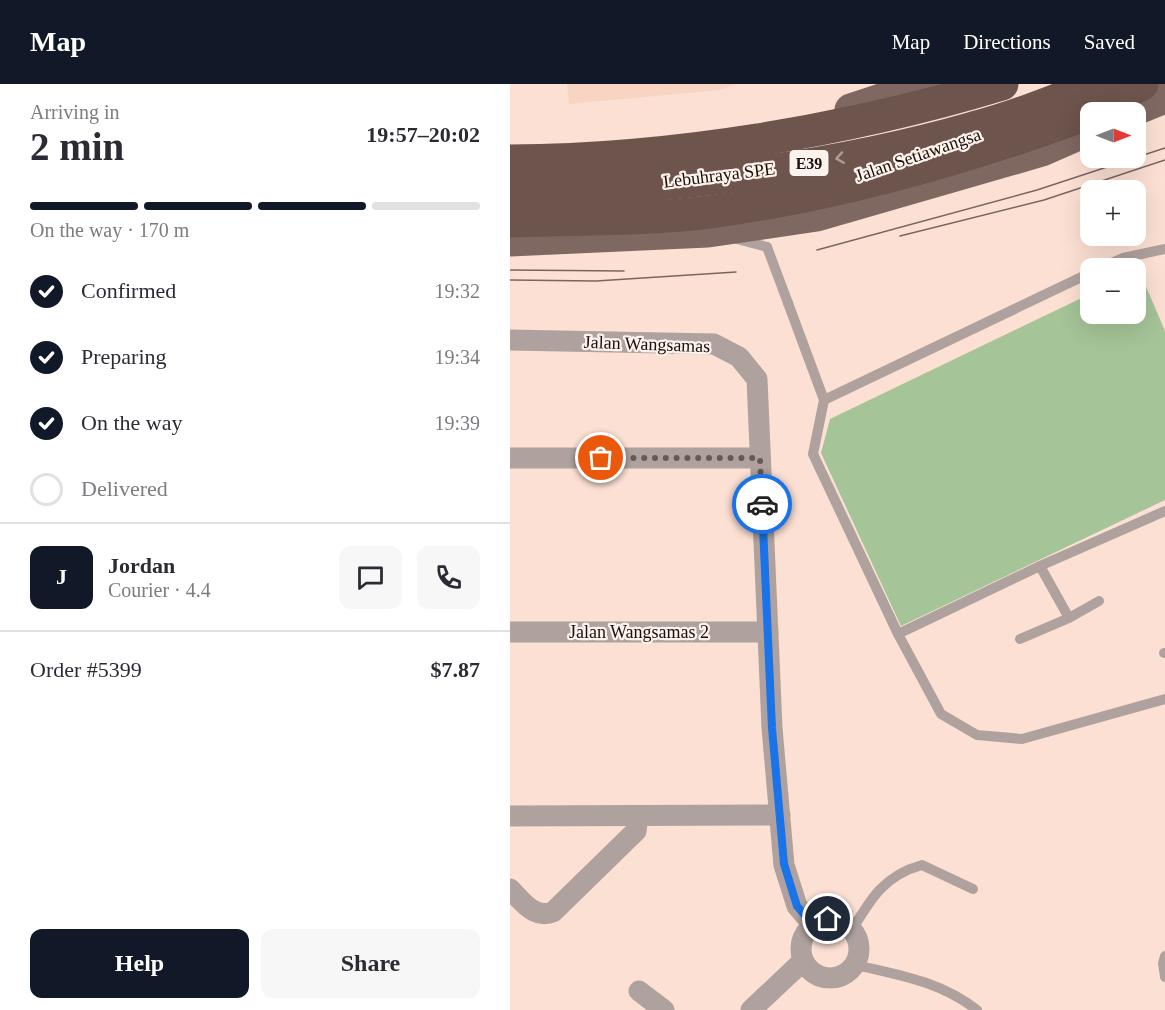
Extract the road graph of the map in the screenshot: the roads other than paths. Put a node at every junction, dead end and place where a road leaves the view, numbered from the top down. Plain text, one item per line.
1 (929, 84) edge
2 (978, 84) edge
3 (1002, 84) edge
4 (1098, 84) edge
5 (1142, 84) edge
6 (1165, 97) edge
7 (1110, 102) edge
8 (1146, 105) edge
9 (1037, 114) dead end
10 (835, 116) junction
11 (1080, 117) edge
12 (1080, 133) edge
13 (510, 161) edge
14 (510, 170) edge
15 (511, 217) edge
16 (708, 231) junction
17 (1165, 249) edge
18 (1123, 258) edge
19 (1080, 278) edge
20 (510, 340) edge
21 (824, 400) junction
22 (510, 458) edge
23 (760, 458) junction
24 (1165, 511) edge
25 (1040, 566) junction
26 (1098, 601) dead end
27 (1069, 618) junction
28 (510, 632) edge
29 (768, 632) junction
30 (898, 634) junction
31 (1020, 639) dead end
32 (1165, 699) edge
33 (780, 815) junction
34 (510, 816) edge
35 (638, 816) junction
36 (510, 889) edge
37 (973, 889) dead end
38 (813, 925) junction
39 (852, 930) junction
40 (1165, 956) edge
41 (803, 961) junction
42 (856, 965) junction
43 (1165, 977) edge
44 (639, 991) dead end
45 (664, 1010) edge
46 (751, 1010) edge
47 (977, 1010) edge

1 - 10 main road
2 - 10 main road
3 - 13 highway, Lebuhraya SPE / E39, bridge
4 -> 15 highway, Lebuhraya SPE / E39
5 - 7 highway, E39
6 - 8 main road
9 - 15 main road, Jalan Setiawangsa
10 - 14 main road
11 - 15 highway, E39
12 - 16 main road
15 - 16 main road
16 - 21 lane, bridge
17 - 18 lane
19 - 21 lane
20 - 23 street, Jalan Wangsamas
21 - 30 lane
22 - 23 street
23 - 29 street, Jalan Wangsamas
24 - 25 lane
25 - 27 lane
25 - 30 lane
26 - 27 lane
27 - 31 lane
28 - 29 street, Jalan Wangsamas 2
29 - 33 street, Jalan Wangsamas
30 - 32 lane
33 - 35 street
33 - 38 street, Jalan Wangsamas
34 - 35 street
35 - 36 street
37 - 39 lane
38 - 39 street
38 - 41 street
39 - 42 street
40 - 43 lane
41 - 42 street
41 - 46 street
42 - 47 lane
44 - 45 street

